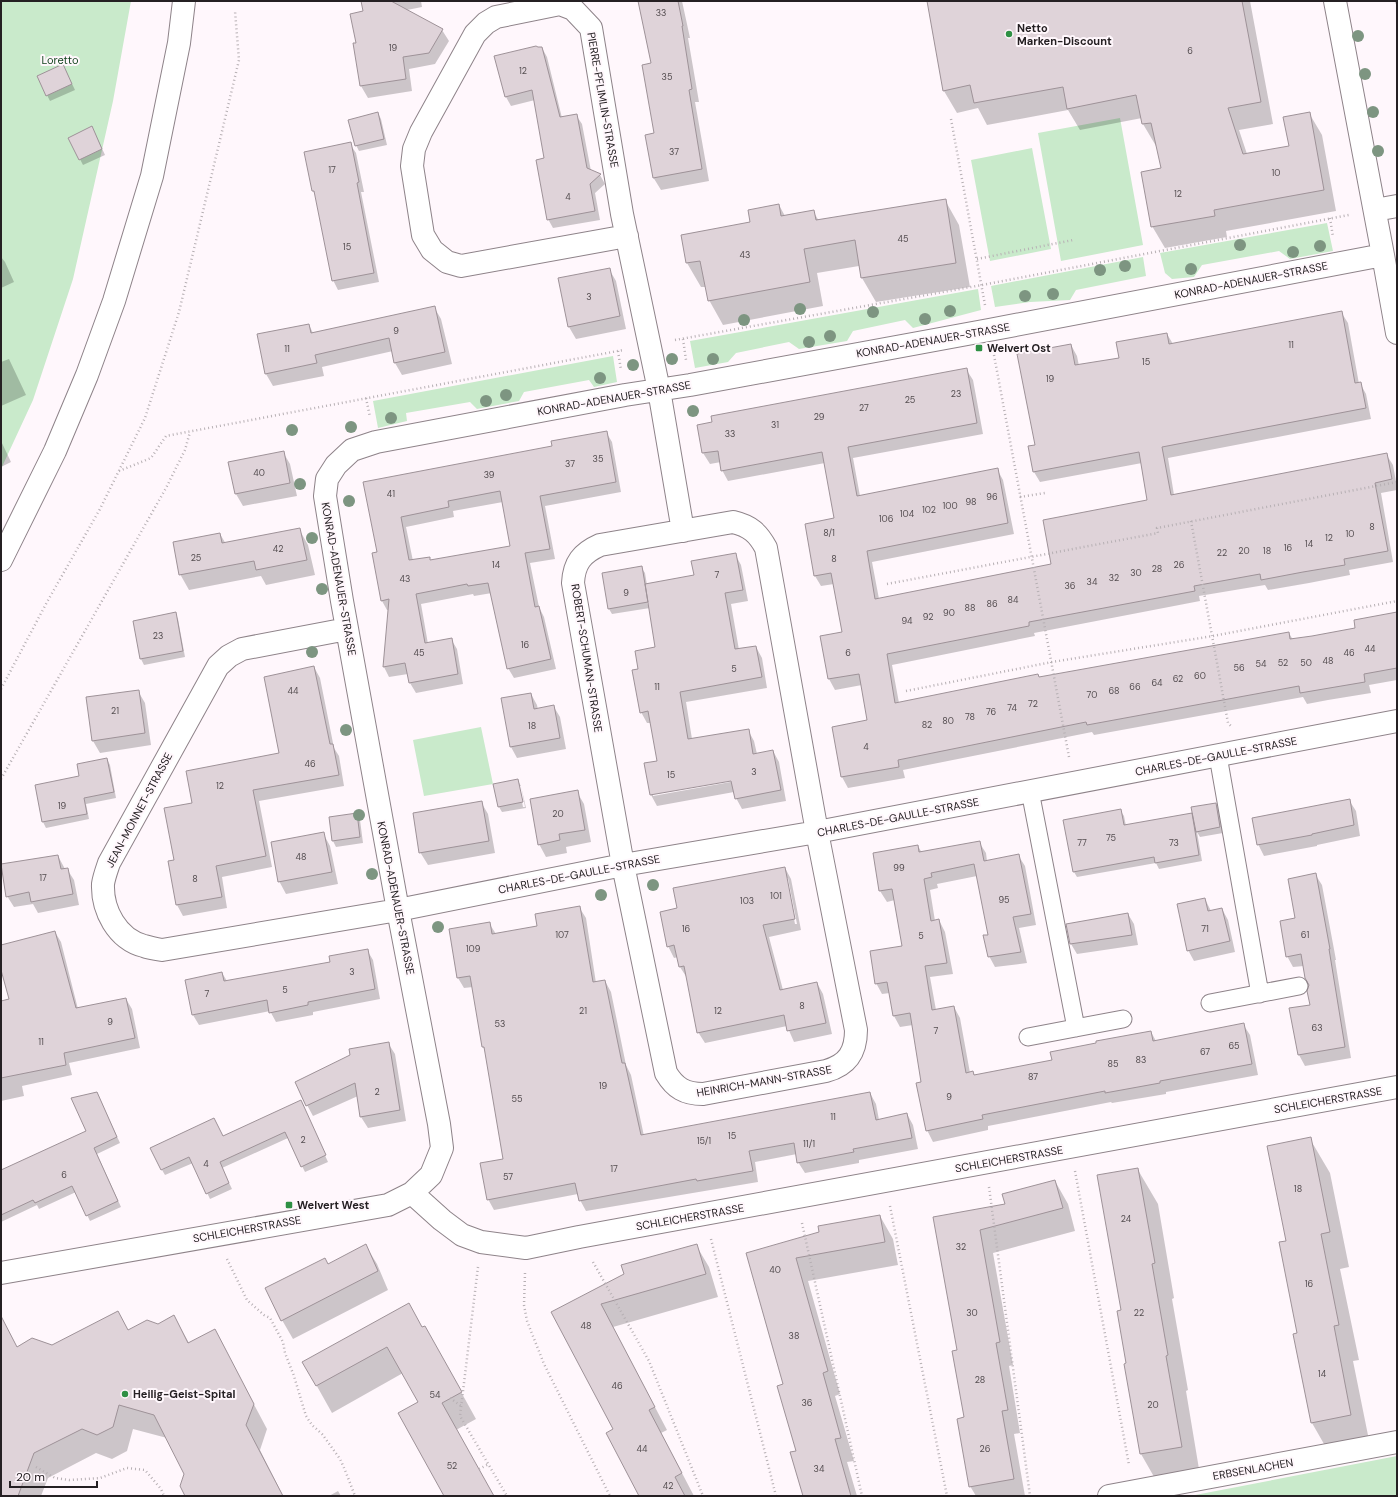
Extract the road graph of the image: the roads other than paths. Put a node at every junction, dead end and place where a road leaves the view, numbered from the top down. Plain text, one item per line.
1 (1334, 1) edge
2 (183, 2) edge
3 (1397, 206) edge
4 (1375, 210) junction
5 (627, 236) junction
6 (1383, 255) junction
7 (1397, 333) edge
8 (659, 390) junction
9 (683, 531) junction
10 (1, 560) edge
11 (347, 629) junction
12 (1397, 721) edge
13 (1218, 756) junction
14 (1030, 791) junction
15 (817, 832) junction
16 (623, 865) junction
17 (398, 910) junction
18 (1299, 986) dead end
19 (1260, 994) junction
20 (1210, 1003) dead end
21 (1122, 1019) dead end
22 (1076, 1028) junction
23 (1028, 1037) dead end
24 (1397, 1088) edge
25 (412, 1193) junction
26 (1, 1273) edge
27 (1397, 1442) edge
28 (1109, 1496) edge

1 - 4 street
2 - 10 street
3 - 4 street
4 - 6 street
5 - 5 street, PIERRE-PFLIMLIN-STRASSE
5 - 8 street, PIERRE-PFLIMLIN-STRASSE
6 - 7 street
6 - 8 street, KONRAD-ADENAUER-STRASSE
8 - 9 street
8 - 11 street, KONRAD-ADENAUER-STRASSE
9 - 15 street, ROBERT-SCHUMAN-STRASSE
9 - 16 street, ROBERT-SCHUMAN-STRASSE
11 - 17 street, KONRAD-ADENAUER-STRASSE
11 - 17 street, JEAN-MONNET-STRASSE
12 - 13 street, CHARLES-DE-GAULLE-STRASSE
13 - 14 street, CHARLES-DE-GAULLE-STRASSE
13 - 19 lane
14 - 15 street, CHARLES-DE-GAULLE-STRASSE
14 - 22 lane
15 - 16 street, CHARLES-DE-GAULLE-STRASSE
15 - 16 street, HEINRICH-MANN-STRASSE
16 - 17 street, CHARLES-DE-GAULLE-STRASSE
17 - 25 street, KONRAD-ADENAUER-STRASSE
18 - 19 lane
19 - 20 lane
21 - 22 lane
22 - 23 lane
24 - 25 street, SCHLEICHERSTRASSE
25 - 26 street, SCHLEICHERSTRASSE
27 - 28 street, ERBSENLACHEN

